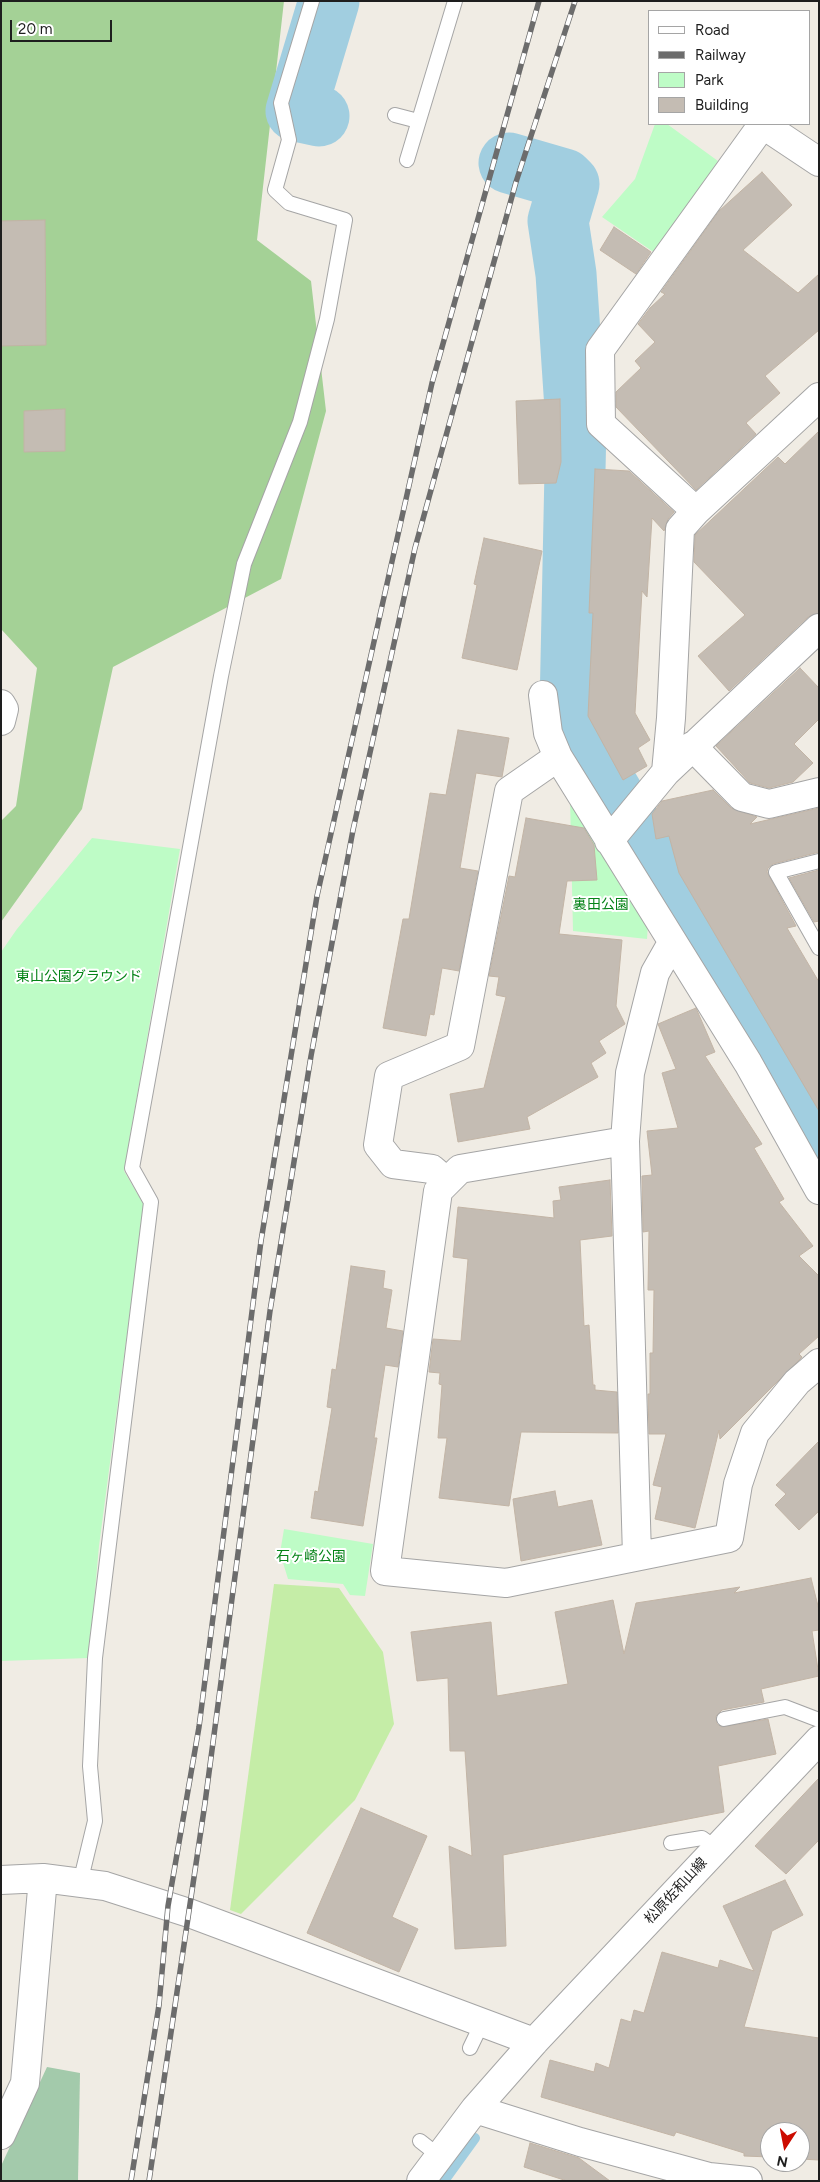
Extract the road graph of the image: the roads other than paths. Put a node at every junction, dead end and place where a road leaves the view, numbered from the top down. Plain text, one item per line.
1 (312, 1) edge
2 (455, 1) edge
3 (395, 115) dead end
4 (418, 121) junction
5 (761, 125) edge
6 (764, 125) edge
7 (406, 160) dead end
8 (819, 162) edge
9 (819, 397) edge
10 (696, 511) junction
11 (819, 628) edge
12 (544, 695) dead end
13 (1, 704) edge
14 (1, 721) edge
15 (692, 746) junction
16 (558, 756) junction
17 (666, 772) junction
18 (819, 792) edge
19 (620, 827) junction
20 (819, 862) edge
21 (672, 943) junction
22 (819, 948) edge
23 (625, 1141) junction
24 (447, 1182) junction
25 (819, 1190) edge
26 (819, 1362) edge
27 (638, 1556) junction
28 (724, 1719) dead end
29 (819, 1720) edge
30 (819, 1740) edge
31 (670, 1843) dead end
32 (716, 1848) junction
33 (43, 1878) junction
34 (1, 1880) edge
35 (80, 1883) junction
36 (482, 2023) junction
37 (534, 2042) junction
38 (470, 2048) dead end
39 (475, 2109) junction
40 (1, 2135) edge
41 (669, 2174) edge
42 (421, 2181) edge
43 (748, 2181) edge

1 - 35 lane
2 - 4 lane
3 - 4 lane
4 - 7 lane
5 - 10 street
6 - 8 street
9 - 10 street
10 - 17 street
11 - 15 street
12 - 16 street
13 - 14 street
15 - 17 street
15 - 18 street
16 - 19 street
16 - 24 street
17 - 19 street
19 - 21 street
20 - 22 lane
21 - 23 street
21 - 25 street
23 - 24 street
23 - 27 street
24 - 27 street
26 - 27 street
28 - 29 lane
30 - 32 street, 松原佐和山線
31 - 32 lane
32 - 37 street, 松原佐和山線
33 - 34 street
33 - 35 street
33 - 40 street
35 - 36 street
36 - 37 street
36 - 38 lane
37 - 39 street, 松原佐和山線
39 - 41 street
39 - 42 street, 松原佐和山線
41 - 43 street

